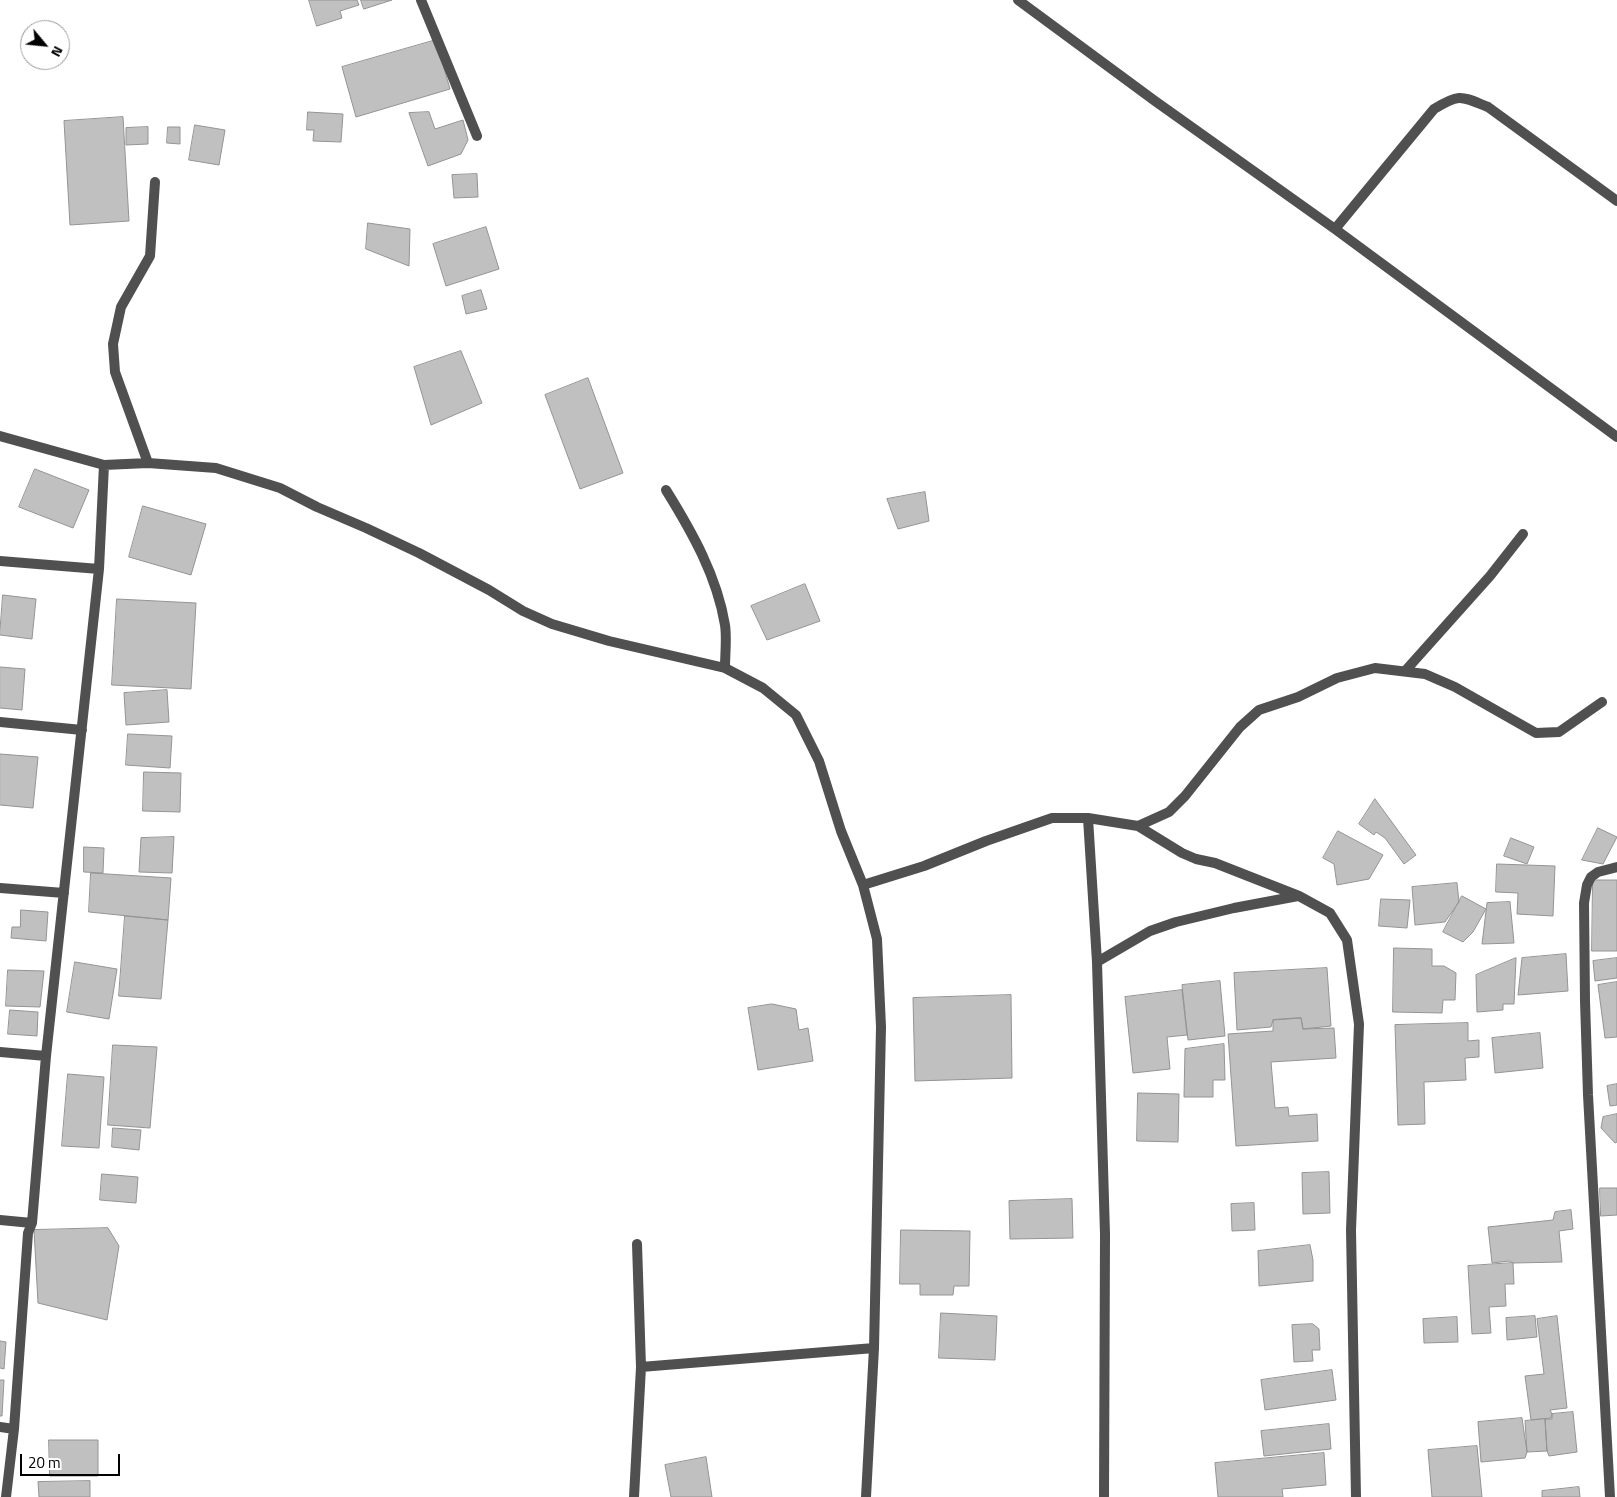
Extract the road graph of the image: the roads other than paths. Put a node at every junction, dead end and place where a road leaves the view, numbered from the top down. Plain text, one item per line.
1 (421, 0) edge
2 (1018, 0) edge
3 (478, 136) dead end
4 (155, 182) dead end
5 (1617, 201) edge
6 (1335, 230) junction
7 (0, 436) edge
8 (1617, 437) edge
9 (148, 463) junction
10 (104, 465) junction
11 (666, 490) dead end
12 (1522, 534) dead end
13 (0, 561) edge
14 (99, 569) junction
15 (725, 668) junction
16 (1406, 670) junction
17 (1602, 702) dead end
18 (0, 722) edge
19 (82, 730) junction
20 (1088, 818) junction
21 (1138, 826) junction
22 (1617, 867) edge
23 (863, 885) junction
24 (0, 888) edge
25 (64, 893) junction
26 (1299, 896) junction
27 (1096, 962) junction
28 (0, 1052) edge
29 (46, 1056) junction
30 (0, 1220) edge
31 (32, 1223) junction
32 (637, 1244) dead end
33 (874, 1348) junction
34 (640, 1367) junction
35 (0, 1427) edge
36 (14, 1429) junction
37 (6, 1497) edge
38 (634, 1497) edge
39 (866, 1497) edge
40 (1104, 1497) edge
41 (1356, 1497) edge
42 (1610, 1497) edge

1 - 3 street
2 - 6 street
4 - 9 street
5 - 6 street
6 - 8 street
7 - 10 street
9 - 10 street
9 - 15 street
10 - 14 street
11 - 15 street
12 - 16 street
13 - 14 street
14 - 19 street
15 - 23 street
16 - 17 street
16 - 21 street
18 - 19 street
19 - 25 street
20 - 21 street
20 - 23 street
20 - 27 street
21 - 26 street
22 - 42 street
23 - 33 street
24 - 25 street
25 - 29 street
26 - 27 street
26 - 41 street
27 - 40 street
28 - 29 street
29 - 31 street
30 - 31 street
31 - 36 street
32 - 34 street
33 - 34 street
33 - 39 street
34 - 38 street
35 - 36 street
36 - 37 street

